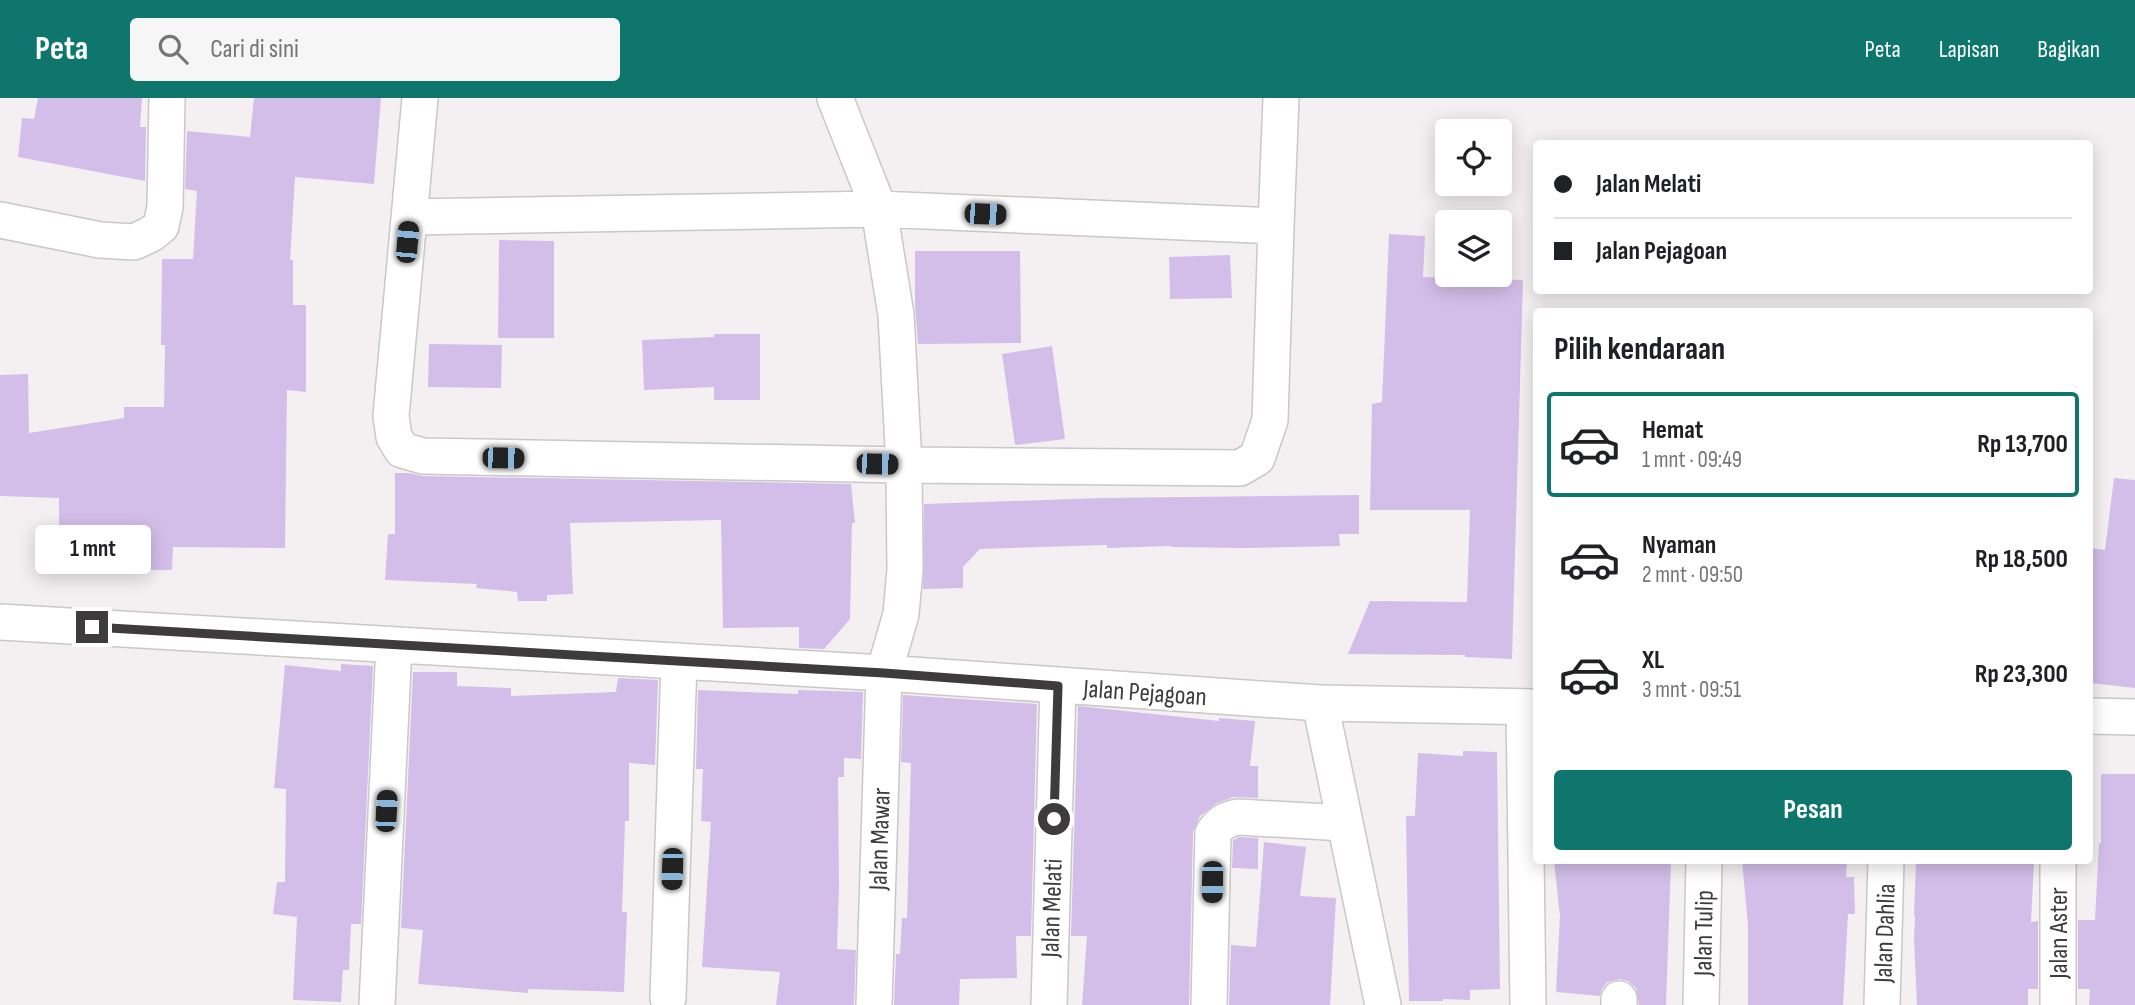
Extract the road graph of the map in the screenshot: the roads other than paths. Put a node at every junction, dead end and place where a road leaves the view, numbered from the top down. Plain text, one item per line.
1 (167, 98) edge
2 (420, 98) edge
3 (835, 98) edge
4 (1281, 98) edge
5 (879, 209) junction
6 (409, 216) junction
7 (0, 220) edge
8 (1276, 226) junction
9 (904, 465) junction
10 (0, 622) edge
11 (394, 645) junction
12 (679, 661) junction
13 (884, 673) junction
14 (1058, 686) junction
15 (1320, 703) junction
16 (1530, 707) edge
17 (2093, 716) edge
18 (2135, 717) edge
19 (1345, 823) junction
20 (1704, 864) edge
21 (1886, 864) edge
22 (2058, 864) edge
23 (668, 998) dead end
24 (376, 1005) edge
25 (874, 1005) edge
26 (1049, 1005) edge
27 (1209, 1005) edge
28 (1383, 1005) edge
29 (1528, 1005) edge
30 (1701, 1005) edge
31 (1882, 1005) edge
32 (2058, 1005) edge

1 - 7 street
2 - 6 street
3 - 5 street, Jalan Mawar
4 - 8 street
5 - 6 street
5 - 8 street
5 - 9 street, Jalan Mawar
6 - 9 street
8 - 9 street
9 - 13 street, Jalan Mawar
10 - 11 street, Jalan Pejagoan
11 - 12 street, Jalan Pejagoan
11 - 24 street
12 - 13 street, Jalan Pejagoan
12 - 23 street
13 - 14 street, Jalan Pejagoan
13 - 25 street, Jalan Mawar
14 - 15 street, Jalan Pejagoan
14 - 26 street, Jalan Melati
15 - 16 street, Jalan Pejagoan
15 - 19 street
16 - 29 street
17 - 18 street
19 - 27 street
19 - 28 street
20 - 30 street, Jalan Tulip
21 - 31 street, Jalan Dahlia
22 - 32 street, Jalan Aster

